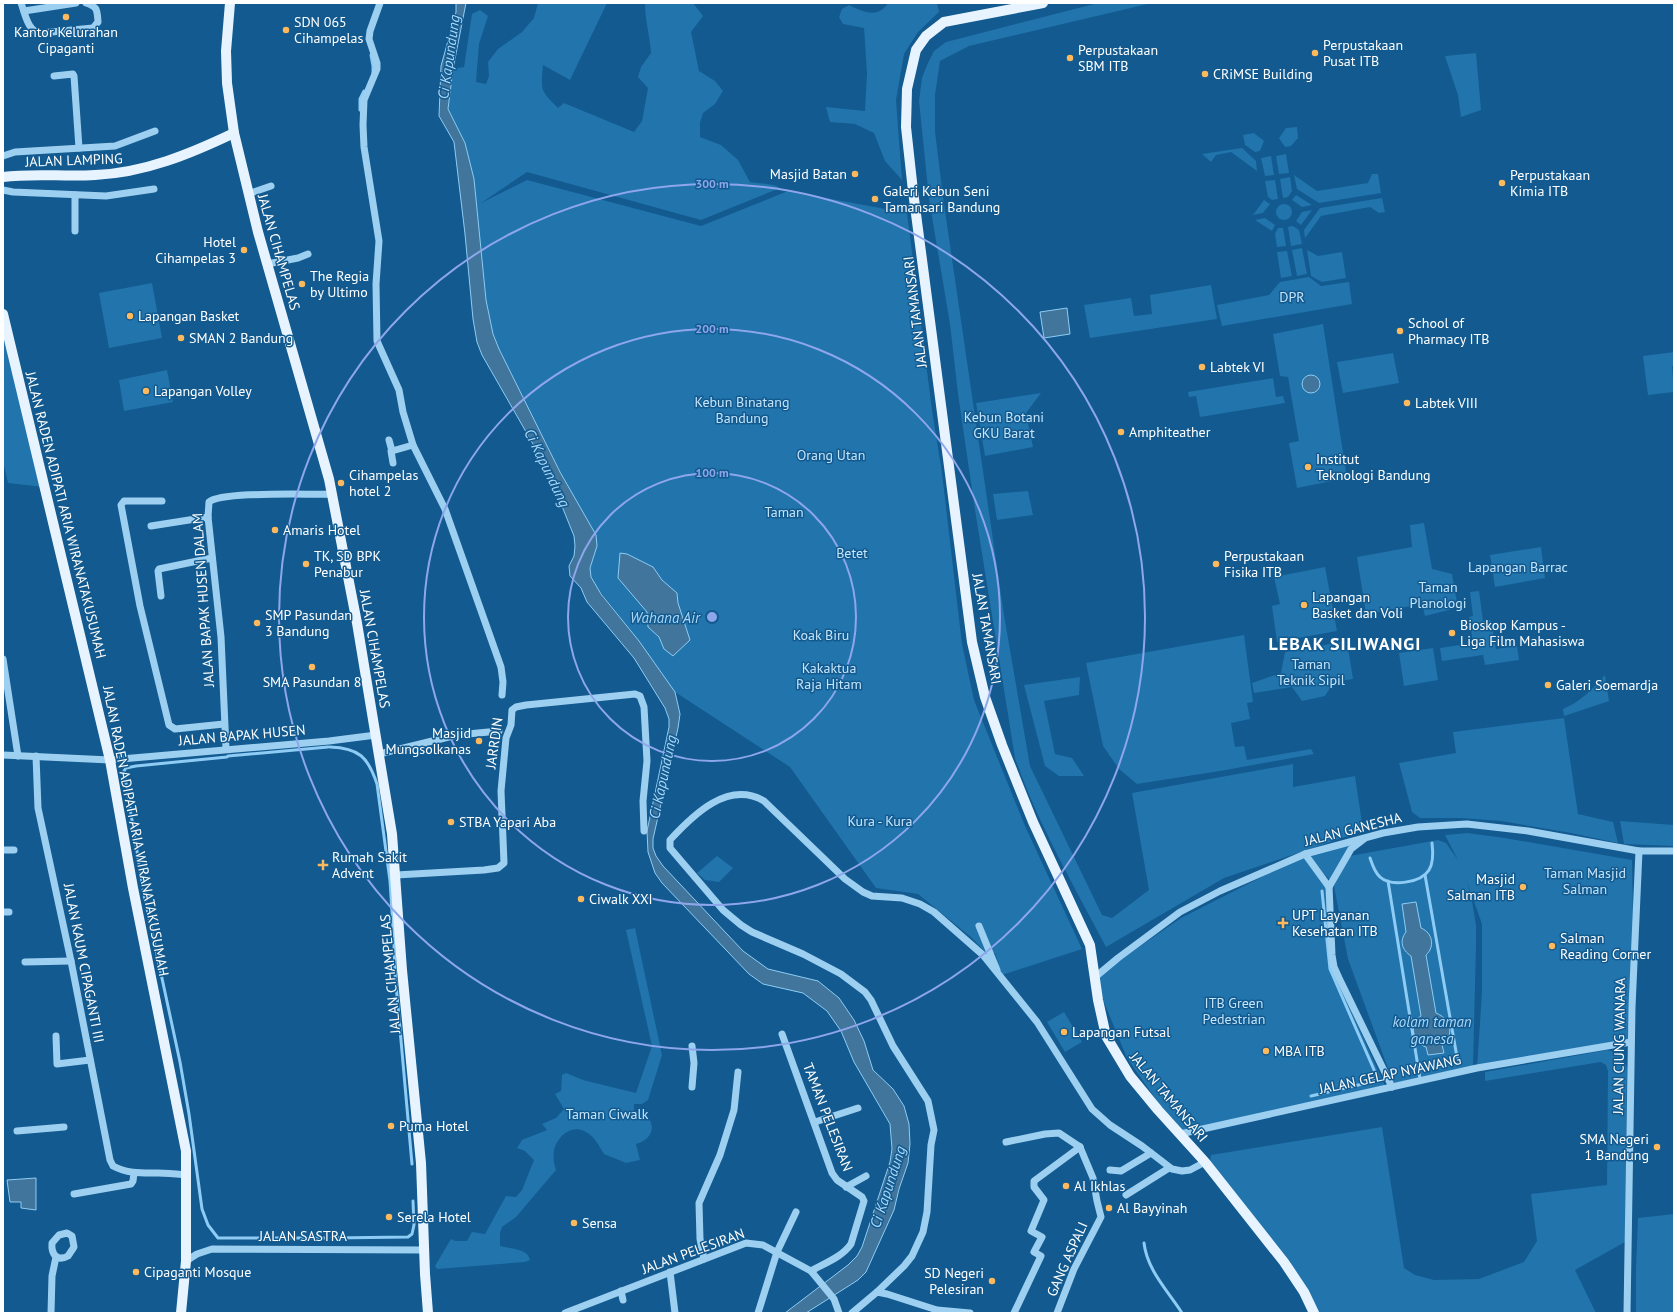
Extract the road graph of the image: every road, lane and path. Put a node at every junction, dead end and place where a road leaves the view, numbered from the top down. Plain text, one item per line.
1 (21, 3) edge
2 (76, 3) edge
3 (86, 3) edge
4 (230, 3) edge
5 (380, 3) edge
6 (1044, 3) edge
7 (24, 12) junction
8 (54, 76) dead end
9 (155, 131) dead end
10 (234, 133) junction
11 (78, 148) junction
12 (3, 156) edge
13 (3, 177) edge
14 (271, 186) dead end
15 (154, 189) dead end
16 (3, 190) edge
17 (248, 194) junction
18 (75, 195) junction
19 (75, 231) dead end
20 (308, 254) dead end
21 (267, 264) junction
22 (3, 314) edge
23 (389, 440) dead end
24 (413, 445) junction
25 (392, 451) junction
26 (393, 463) dead end
27 (332, 494) junction
28 (162, 501) dead end
29 (208, 517) junction
30 (151, 526) dead end
31 (212, 558) junction
32 (161, 596) dead end
33 (3, 659) edge
34 (502, 695) dead end
35 (7, 702) edge
36 (224, 724) junction
37 (499, 731) dead end
38 (376, 735) junction
39 (226, 749) junction
40 (18, 752) junction
41 (379, 754) junction
42 (3, 755) edge
43 (36, 756) junction
44 (110, 760) junction
45 (644, 831) dead end
46 (1367, 836) junction
47 (3, 850) edge
48 (14, 850) dead end
49 (1640, 851) junction
50 (1674, 851) edge
51 (1305, 854) junction
52 (396, 875) junction
53 (1329, 887) junction
54 (979, 926) dead end
55 (71, 961) junction
56 (25, 962) dead end
57 (998, 974) junction
58 (1094, 978) junction
59 (782, 1034) dead end
60 (56, 1036) dead end
61 (1631, 1042) junction
62 (692, 1046) dead end
63 (90, 1060) junction
64 (738, 1072) dead end
65 (692, 1087) dead end
66 (1392, 1087) junction
67 (858, 1108) dead end
68 (815, 1122) junction
69 (64, 1127) dead end
70 (17, 1131) dead end
71 (1180, 1134) junction
72 (1006, 1142) dead end
73 (1080, 1146) junction
74 (1151, 1153) junction
75 (1205, 1162) junction
76 (1169, 1168) junction
77 (1110, 1170) dead end
78 (134, 1174) junction
79 (186, 1175) junction
80 (866, 1176) dead end
81 (846, 1187) junction
82 (74, 1194) dead end
83 (1126, 1195) dead end
84 (796, 1212) dead end
85 (423, 1250) junction
86 (777, 1252) junction
87 (56, 1257) dead end
88 (704, 1259) junction
89 (186, 1261) junction
90 (811, 1271) junction
91 (670, 1272) junction
92 (621, 1291) junction
93 (877, 1292) junction
94 (623, 1300) dead end
95 (51, 1313) edge
96 (181, 1313) edge
97 (428, 1313) edge
98 (566, 1313) edge
99 (674, 1313) edge
100 (758, 1313) edge
101 (839, 1313) edge
102 (852, 1313) edge
103 (970, 1313) edge
104 (1014, 1313) edge
105 (1057, 1313) edge
106 (1314, 1313) edge
107 (1627, 1313) edge

1 - 7 street
2 - 7 street
3 - 7 street
4 - 10 main road, JALAN CIHAMPELAS
5 - 24 street
6 - 58 main road, JALAN TAMANSARI
8 - 11 street
9 - 11 street
10 - 13 main road, JALAN LAMPING
10 - 17 main road, JALAN CIHAMPELAS
11 - 12 street
14 - 17 street
15 - 18 street
16 - 18 street
17 - 21 main road, JALAN CIHAMPELAS
18 - 19 street
20 - 21 street
21 - 27 main road, JALAN CIHAMPELAS
22 - 44 main road, JALAN RADEN ADIPATI ARIA WIRANATAKUSUMAH
23 - 25 street
24 - 25 street
24 - 34 street
25 - 26 street
27 - 29 street, JALAN BAPAK HUSEN DALAM
27 - 38 main road, JALAN CIHAMPELAS
28 - 36 street
29 - 30 street
29 - 31 street, JALAN BAPAK HUSEN DALAM
31 - 32 street
31 - 36 street, JALAN BAPAK HUSEN DALAM
33 - 35 street
35 - 40 street
36 - 39 street, JALAN BAPAK HUSEN DALAM
37 - 41 street
38 - 39 street, JALAN BAPAK HUSEN
38 - 41 main road, JALAN CIHAMPELAS
39 - 44 street, JALAN BAPAK HUSEN
40 - 42 street, JALAN BAPAK HUSEN
40 - 43 street, JALAN BAPAK HUSEN
41 - 52 main road, JALAN CIHAMPELAS
43 - 44 street, JALAN BAPAK HUSEN
43 - 55 street, JALAN KAUM CIPAGANTI III
44 - 79 main road, JALAN RADEN ADIPATI ARIA WIRANATAKUSUMAH
45 - 52 street, JARRDIN
46 - 49 street, JALAN GANESHA
46 - 51 street, JALAN GANESHA
46 - 53 street
47 - 48 street
49 - 50 street, JALAN GANESHA
49 - 61 street, JALAN CIUNG WANARA
51 - 53 street
51 - 58 street, JALAN GANESHA
52 - 85 main road, JALAN CIHAMPELAS
53 - 66 street
54 - 57 street
55 - 56 street
55 - 63 street, JALAN KAUM CIPAGANTI III
57 - 74 street
57 - 93 street
58 - 71 main road, JALAN TAMANSARI
59 - 68 street, TAMAN PELESIRAN
60 - 63 street
61 - 66 street, JALAN GELAP NYAWANG
61 - 107 street, JALAN CIUNG WANARA
62 - 65 street
63 - 78 street, JALAN KAUM CIPAGANTI III
64 - 88 street
66 - 71 street, JALAN GELAP NYAWANG
67 - 68 street
68 - 81 street, TAMAN PELESIRAN
69 - 70 street
71 - 75 main road, JALAN TAMANSARI
72 - 73 street
73 - 104 street
73 - 105 street, GANG ASPALI
74 - 76 street
74 - 77 street
75 - 76 street
75 - 106 main road, JALAN TAMANSARI
76 - 83 street
78 - 79 street
78 - 82 street
79 - 89 main road, JALAN RADEN ADIPATI ARIA WIRANATAKUSUMAH
80 - 81 street
81 - 90 street, TAMAN PELESIRAN
84 - 86 street
85 - 89 street, JALAN SASTRA
85 - 97 main road, JALAN CIHAMPELAS
86 - 88 street, JALAN PELESIRAN
86 - 90 street, JALAN PELESIRAN
86 - 100 street
87 - 95 street
88 - 91 street, JALAN PELESIRAN
89 - 96 main road, JALAN RADEN ADIPATI ARIA WIRANATAKUSUMAH
90 - 101 street, JALAN PELESIRAN
91 - 92 street, JALAN PELESIRAN
91 - 99 street
92 - 94 street
92 - 98 street, JALAN PELESIRAN
93 - 102 street
93 - 103 street

